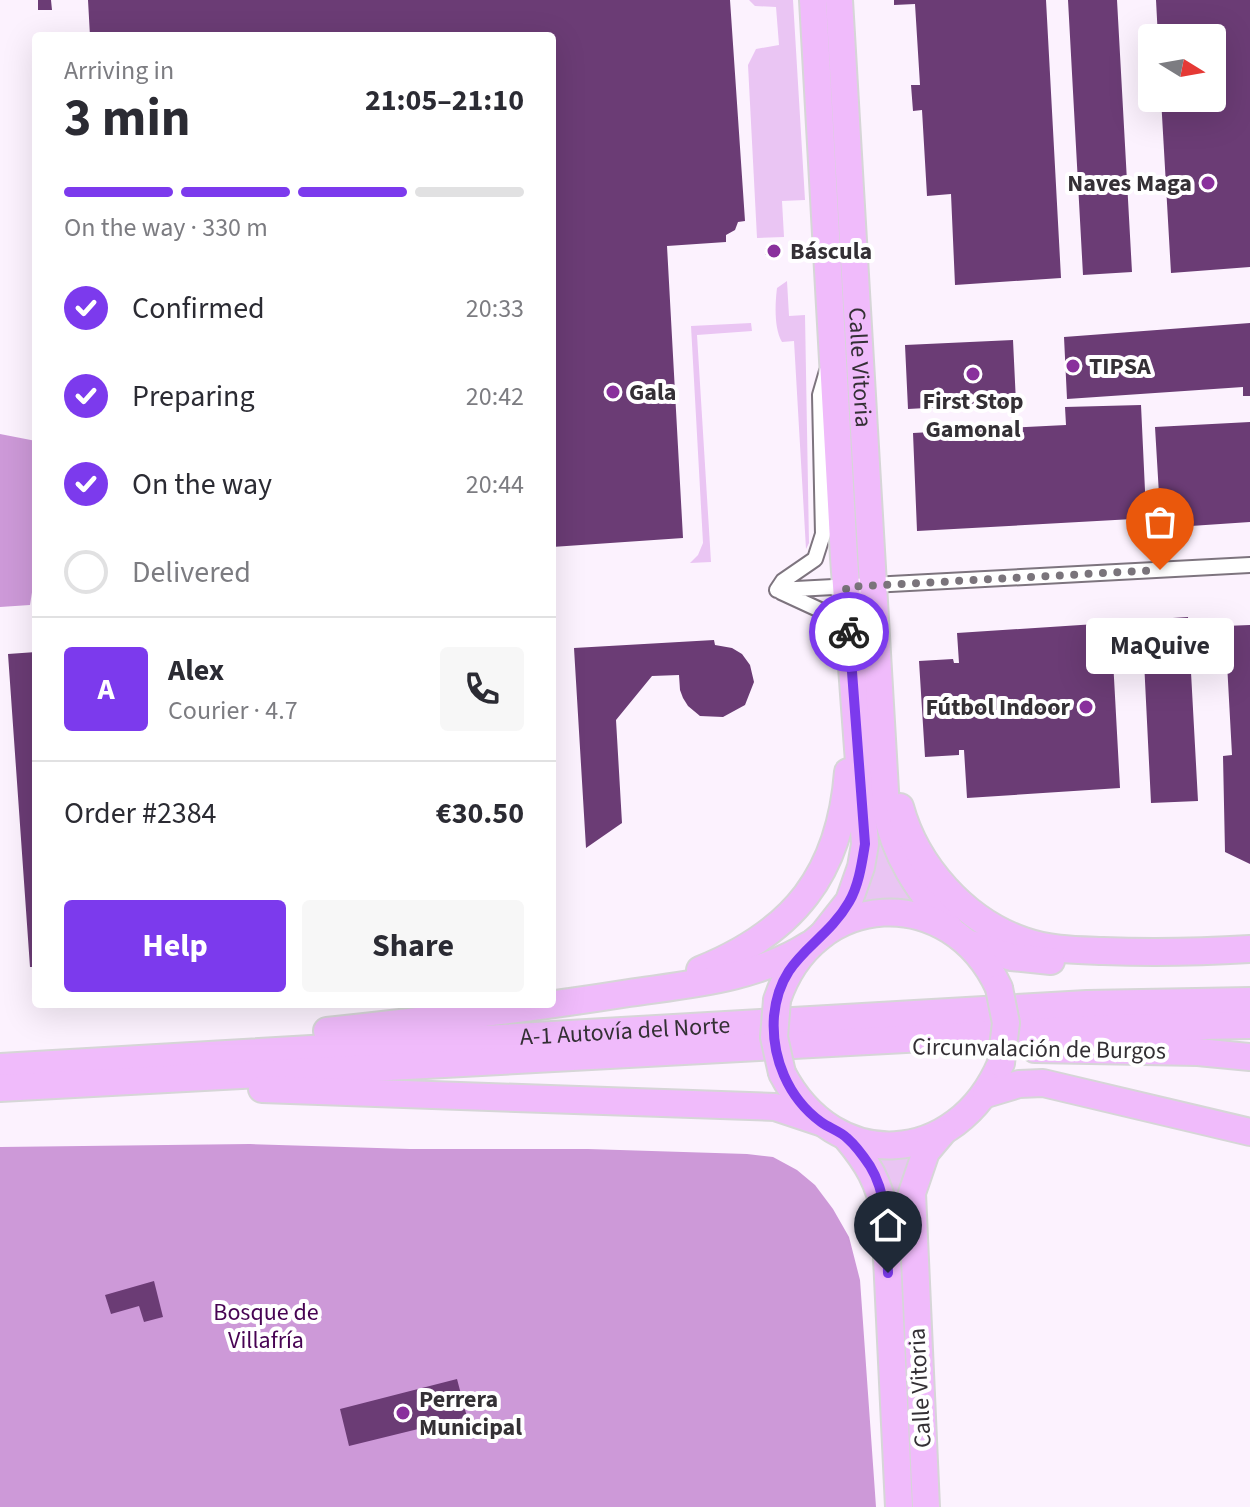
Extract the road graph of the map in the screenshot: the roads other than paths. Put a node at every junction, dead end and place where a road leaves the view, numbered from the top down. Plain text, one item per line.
1 (813, 0) edge
2 (839, 0) edge
3 (833, 356) junction
4 (838, 452) junction
5 (1250, 565) edge
6 (846, 587) junction
7 (872, 587) junction
8 (777, 590) junction
9 (850, 645) junction
10 (883, 735) junction
11 (949, 927) junction
12 (816, 939) junction
13 (971, 944) junction
14 (1250, 949) edge
15 (1214, 951) junction
16 (1250, 1001) edge
17 (556, 1004) edge
18 (556, 1004) edge
19 (533, 1008) edge
20 (533, 1008) edge
21 (509, 1012) junction
22 (1250, 1025) edge
23 (828, 1045) junction
24 (1250, 1057) edge
25 (0, 1066) edge
26 (13, 1087) edge
27 (986, 1094) junction
28 (820, 1122) junction
29 (1250, 1132) edge
30 (942, 1133) junction
31 (846, 1137) junction
32 (899, 1507) edge
33 (926, 1507) edge

1 - 3 highway, Calle Vitoria
2 - 7 highway, Calle Vitoria
3 - 4 highway, Calle Vitoria
3 - 8 street
4 - 6 highway, Calle Vitoria
4 - 7 street
5 - 7 street
6 - 7 street
6 - 8 street
6 - 9 highway, Calle Vitoria
6 - 10 street, Calle Vitoria
7 - 10 highway, Calle Vitoria
8 - 9 street
9 - 12 highway, Calle Vitoria
9 - 17 highway
10 - 11 highway, Calle Vitoria
10 - 15 highway
11 - 12 highway
11 - 13 highway
12 - 18 highway
12 - 28 highway, bridge
13 - 15 highway
13 - 27 highway, bridge
14 - 15 highway
16 - 25 highway, A-1 Autovía del Norte
19 - 21 highway
20 - 21 highway
21 - 25 highway
22 - 23 highway, A-1 Autovía del Norte
23 - 24 highway, Circunvalación de Burgos
23 - 26 highway, A-1 Autovía del Norte
26 - 28 highway
27 - 29 highway
27 - 30 highway
28 - 31 highway
30 - 31 highway
30 - 33 highway, Calle Vitoria
31 - 32 highway, Calle Vitoria

